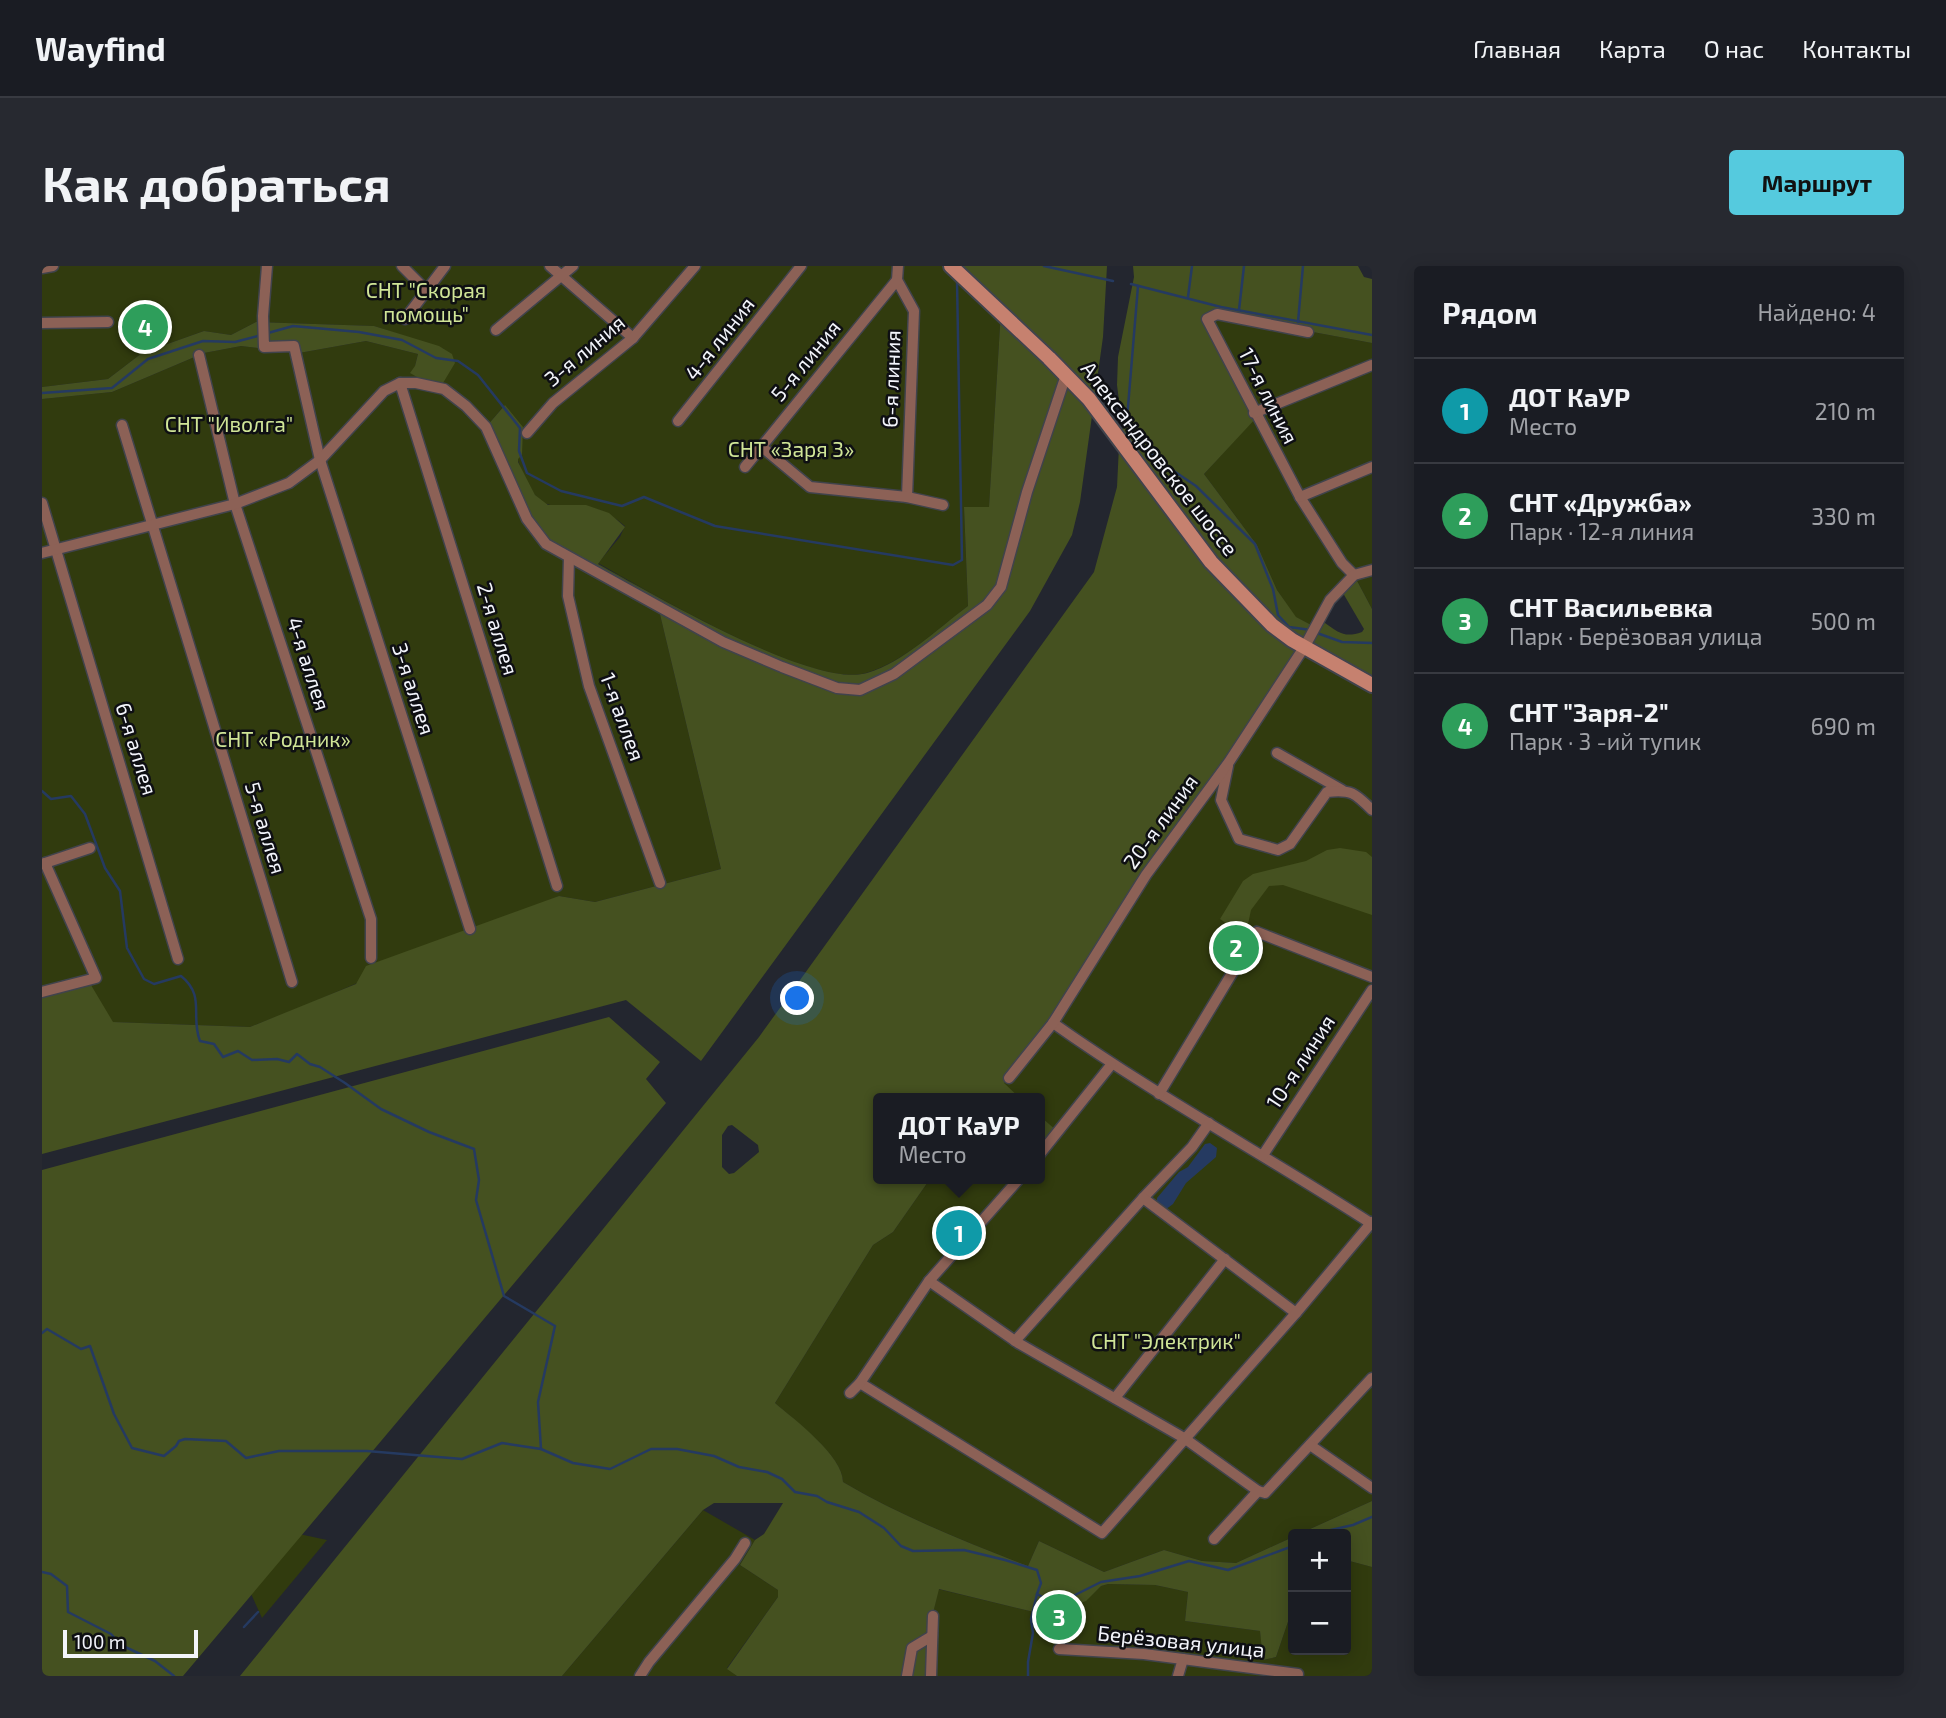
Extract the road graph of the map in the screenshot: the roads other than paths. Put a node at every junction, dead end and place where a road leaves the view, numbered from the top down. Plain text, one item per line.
1 (53, 266) edge
2 (267, 266) edge
3 (402, 266) edge
4 (445, 266) edge
5 (550, 266) edge
6 (573, 266) edge
7 (695, 266) edge
8 (801, 266) edge
9 (898, 266) edge
10 (951, 266) edge
11 (42, 268) edge
12 (562, 277) junction
13 (897, 280) junction
14 (425, 289) junction
15 (405, 319) dead end
16 (108, 322) dead end
17 (42, 323) edge
18 (495, 330) dead end
19 (1308, 332) dead end
20 (634, 338) junction
21 (199, 355) dead end
22 (1372, 365) edge
23 (1066, 375) junction
24 (400, 383) junction
25 (1254, 413) junction
26 (678, 421) dead end
27 (122, 425) dead end
28 (527, 433) dead end
29 (762, 447) junction
30 (320, 460) junction
31 (745, 467) dead end
32 (1372, 467) edge
33 (907, 497) junction
34 (1300, 497) junction
35 (42, 503) edge
36 (235, 504) junction
37 (943, 505) dead end
38 (152, 525) junction
39 (56, 549) junction
40 (42, 553) edge
41 (569, 558) junction
42 (1372, 570) edge
43 (1354, 575) junction
44 (1305, 646) junction
45 (1372, 685) edge
46 (1277, 753) dead end
47 (1229, 762) junction
48 (1342, 790) junction
49 (1372, 810) edge
50 (90, 848) dead end
51 (43, 863) edge
52 (660, 883) dead end
53 (557, 886) dead end
54 (470, 929) dead end
55 (372, 958) dead end
56 (178, 959) dead end
57 (1372, 976) edge
58 (292, 982) dead end
59 (1372, 990) edge
60 (42, 992) edge
61 (1054, 1023) junction
62 (1111, 1065) junction
63 (1009, 1078) dead end
64 (1159, 1094) junction
65 (1209, 1123) junction
66 (1045, 1148) edge
67 (1263, 1155) junction
68 (1015, 1184) edge
69 (1143, 1198) junction
70 (1372, 1223) edge
71 (1225, 1259) junction
72 (929, 1281) junction
73 (1296, 1313) junction
74 (1015, 1341) junction
75 (1372, 1378) edge
76 (860, 1383) junction
77 (850, 1393) dead end
78 (1115, 1398) junction
79 (1184, 1438) junction
80 (1311, 1445) junction
81 (1372, 1488) edge
82 (1258, 1491) junction
83 (1214, 1539) dead end
84 (745, 1543) dead end
85 (933, 1616) dead end
86 (932, 1636) junction
87 (1059, 1649) dead end
88 (1183, 1659) junction
89 (640, 1676) edge
90 (907, 1676) edge
91 (931, 1676) edge
92 (1178, 1676) edge
93 (1297, 1676) edge

1 - 11 street
2 - 30 street, 3-я аллея
3 - 14 street
4 - 14 street
5 - 12 street
6 - 12 street
7 - 20 street, 3-я линия
8 - 26 street, 4-я линия
9 - 13 street
10 - 23 street, Александровское шоссе
12 - 18 street
12 - 20 street
13 - 29 street, 5-я линия
13 - 33 street, 6-я линия
14 - 15 street
16 - 17 street
19 - 25 street, 17-я линия
20 - 28 street, 3-я линия
21 - 36 street, 4-я аллея
22 - 25 street
23 - 41 street
23 - 44 street, Александровское шоссе
24 - 30 street
24 - 41 street
24 - 53 street, 2-я аллея
25 - 34 street, 17-я линия
27 - 38 street
29 - 31 street, 5-я линия
29 - 33 street
30 - 36 street
30 - 54 street, 3-я аллея
32 - 34 street
33 - 37 street
34 - 43 street, 17-я линия
35 - 39 street
36 - 38 street
36 - 55 street, 4-я аллея
38 - 39 street
38 - 58 street, 5-я аллея
39 - 40 street
39 - 56 street, 6-я аллея
41 - 52 street, 1-я аллея
42 - 43 street
43 - 44 street, 20-я линия
44 - 45 street, Александровское шоссе
44 - 47 street, 20-я линия
46 - 48 street
47 - 48 street
47 - 61 street, 20-я линия
48 - 49 street
50 - 51 street
51 - 60 street
57 - 64 street
59 - 67 street, 10-я линия
61 - 62 street
61 - 63 street, 20-я линия
62 - 64 street
62 - 66 street
64 - 65 street
65 - 67 street
65 - 69 street
67 - 70 street
68 - 72 street
69 - 71 street
69 - 74 street
70 - 73 street
71 - 73 street
71 - 78 street
72 - 74 street
72 - 76 street
73 - 79 street
74 - 78 street
75 - 80 street
76 - 77 street
76 - 79 street
78 - 79 street
79 - 82 street
80 - 81 street
80 - 82 street
82 - 83 street
84 - 89 street
85 - 86 street
86 - 90 street
86 - 91 street
87 - 88 street, Берёзовая улица
88 - 92 street
88 - 93 street, Берёзовая улица

